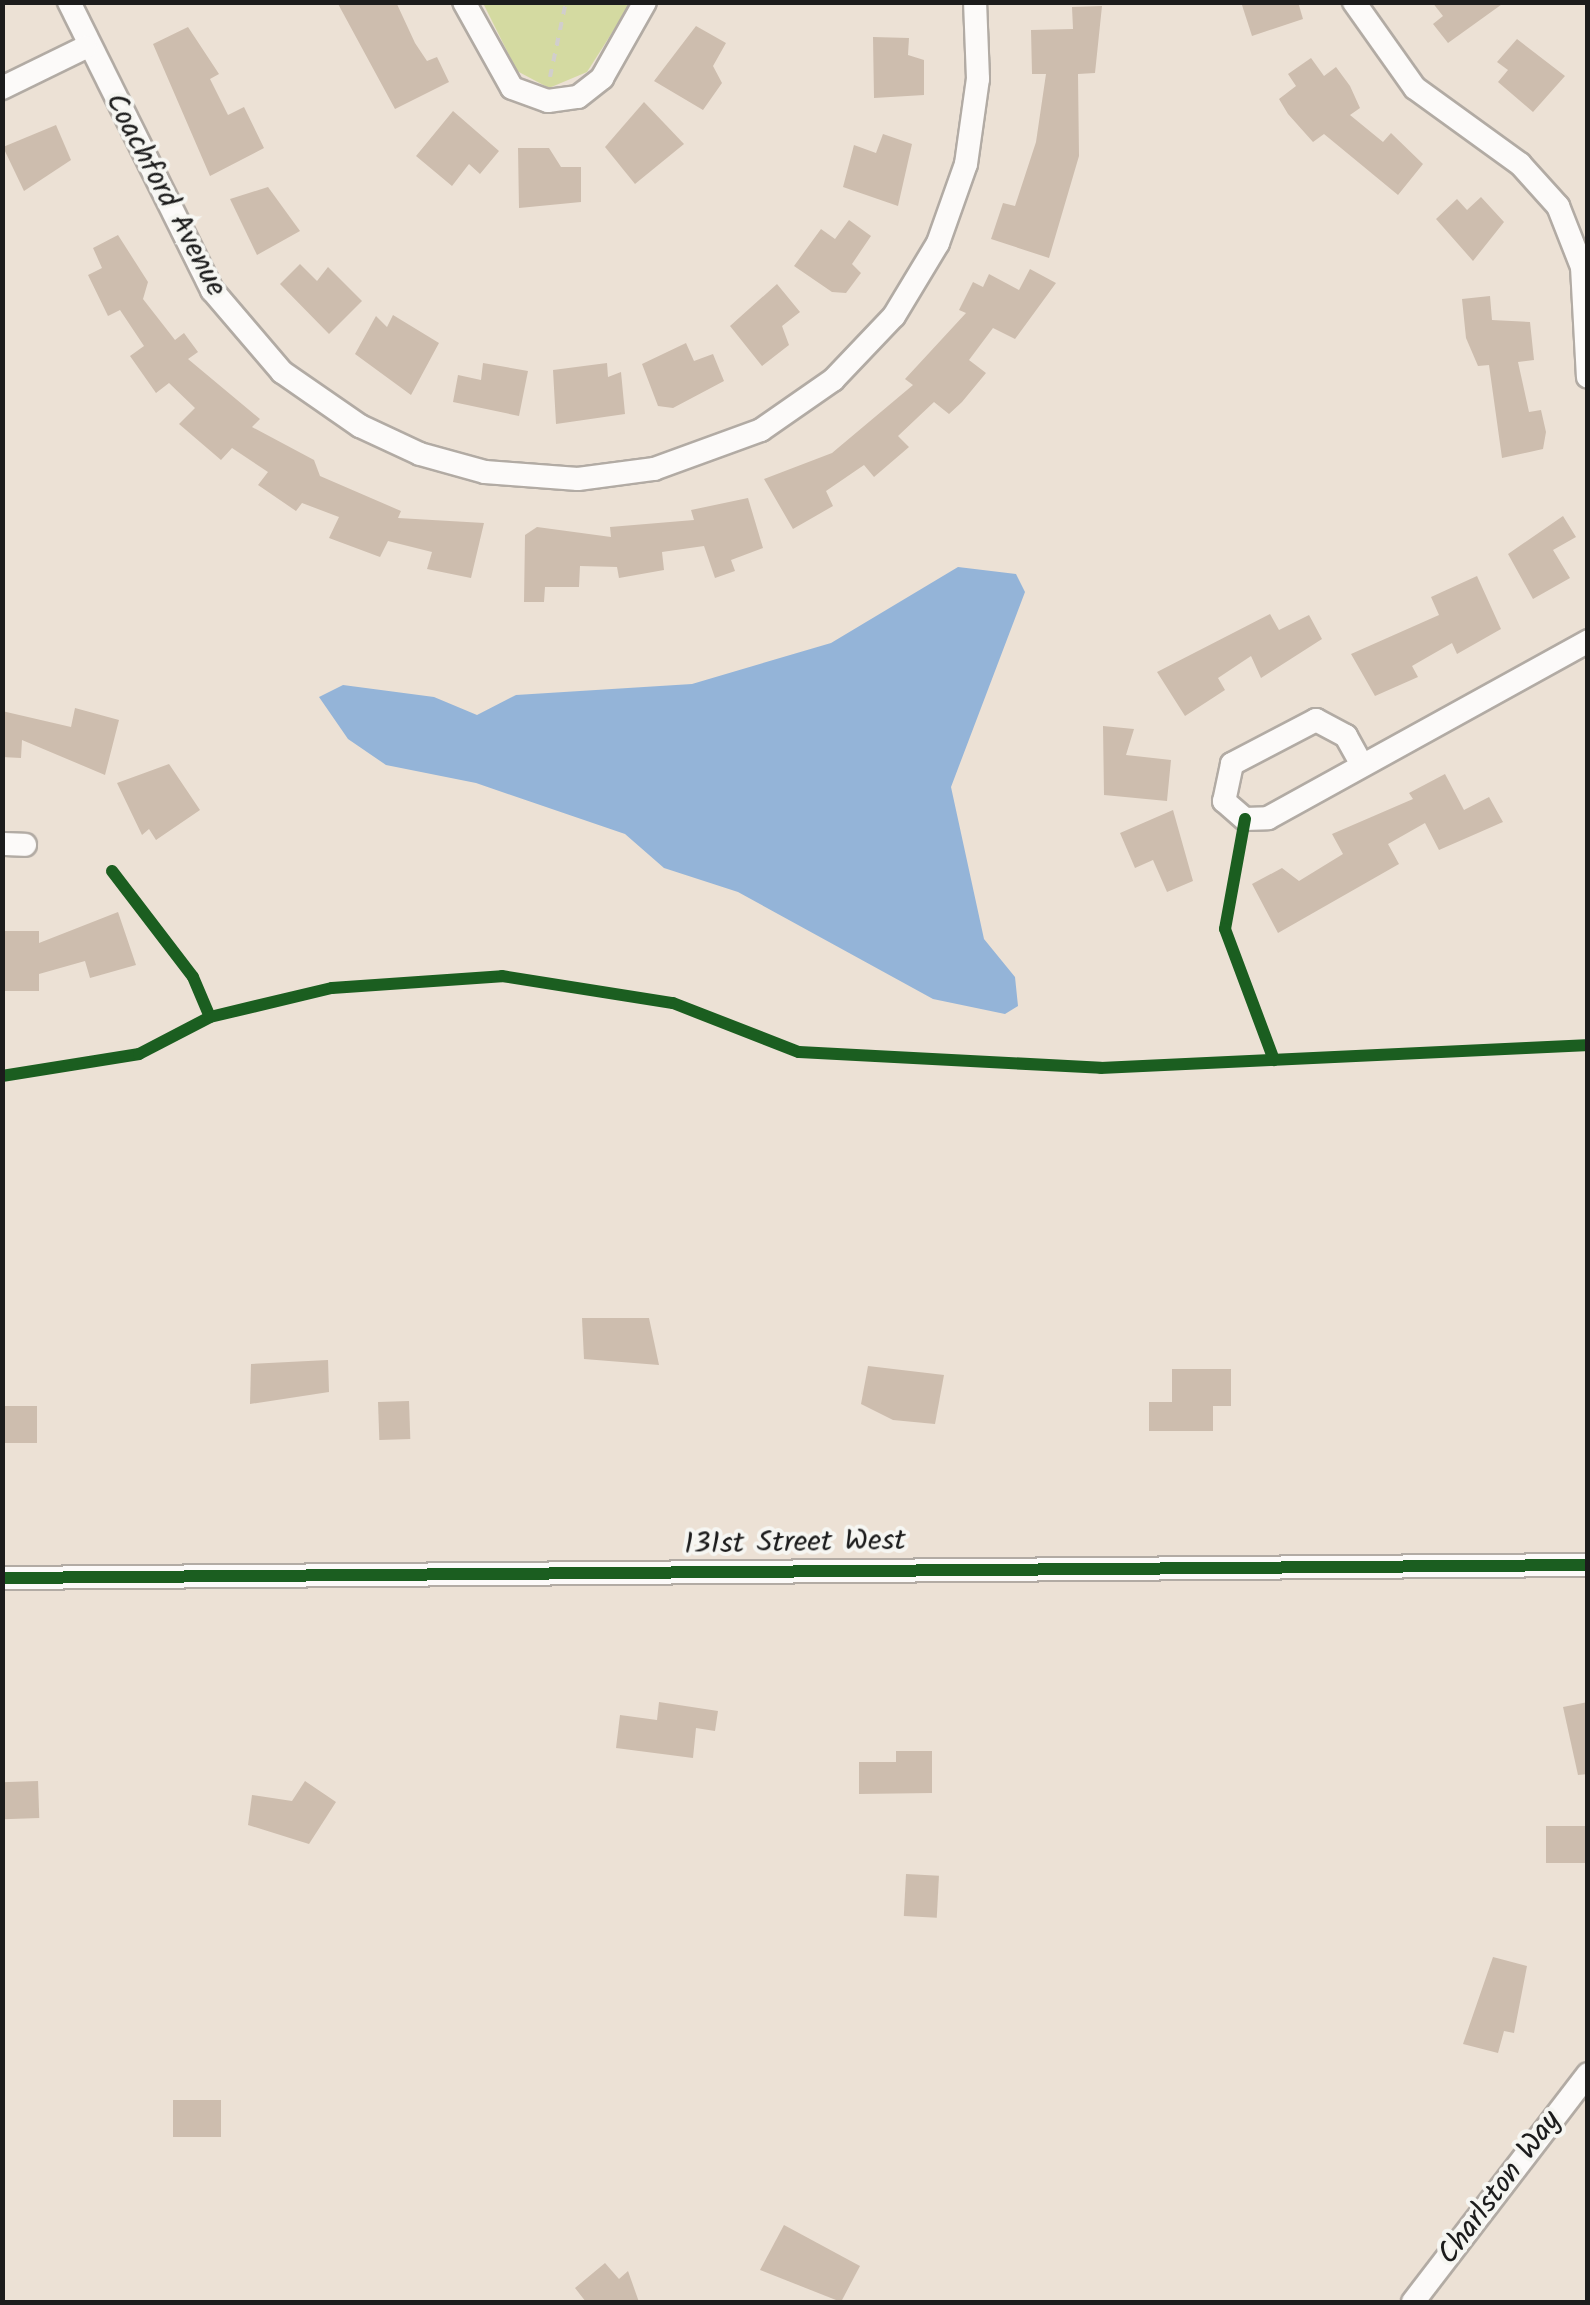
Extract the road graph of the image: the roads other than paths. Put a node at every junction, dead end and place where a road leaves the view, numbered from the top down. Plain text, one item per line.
1 (69, 2) edge
2 (464, 2) edge
3 (646, 2) edge
4 (975, 2) edge
5 (1354, 2) edge
6 (86, 48) junction
7 (2, 88) edge
8 (1588, 377) edge
9 (1588, 641) edge
10 (1362, 765) junction
11 (1588, 1565) edge
12 (2, 1578) edge
13 (1588, 2074) edge
14 (1413, 2302) edge

1 - 6 street, Coachford Avenue
2 - 3 street
4 - 6 street, Coachford Avenue
5 - 8 street
6 - 7 street
9 - 10 street
10 - 10 street
11 - 12 street, 131st Street West
13 - 14 street, Charlston Way

